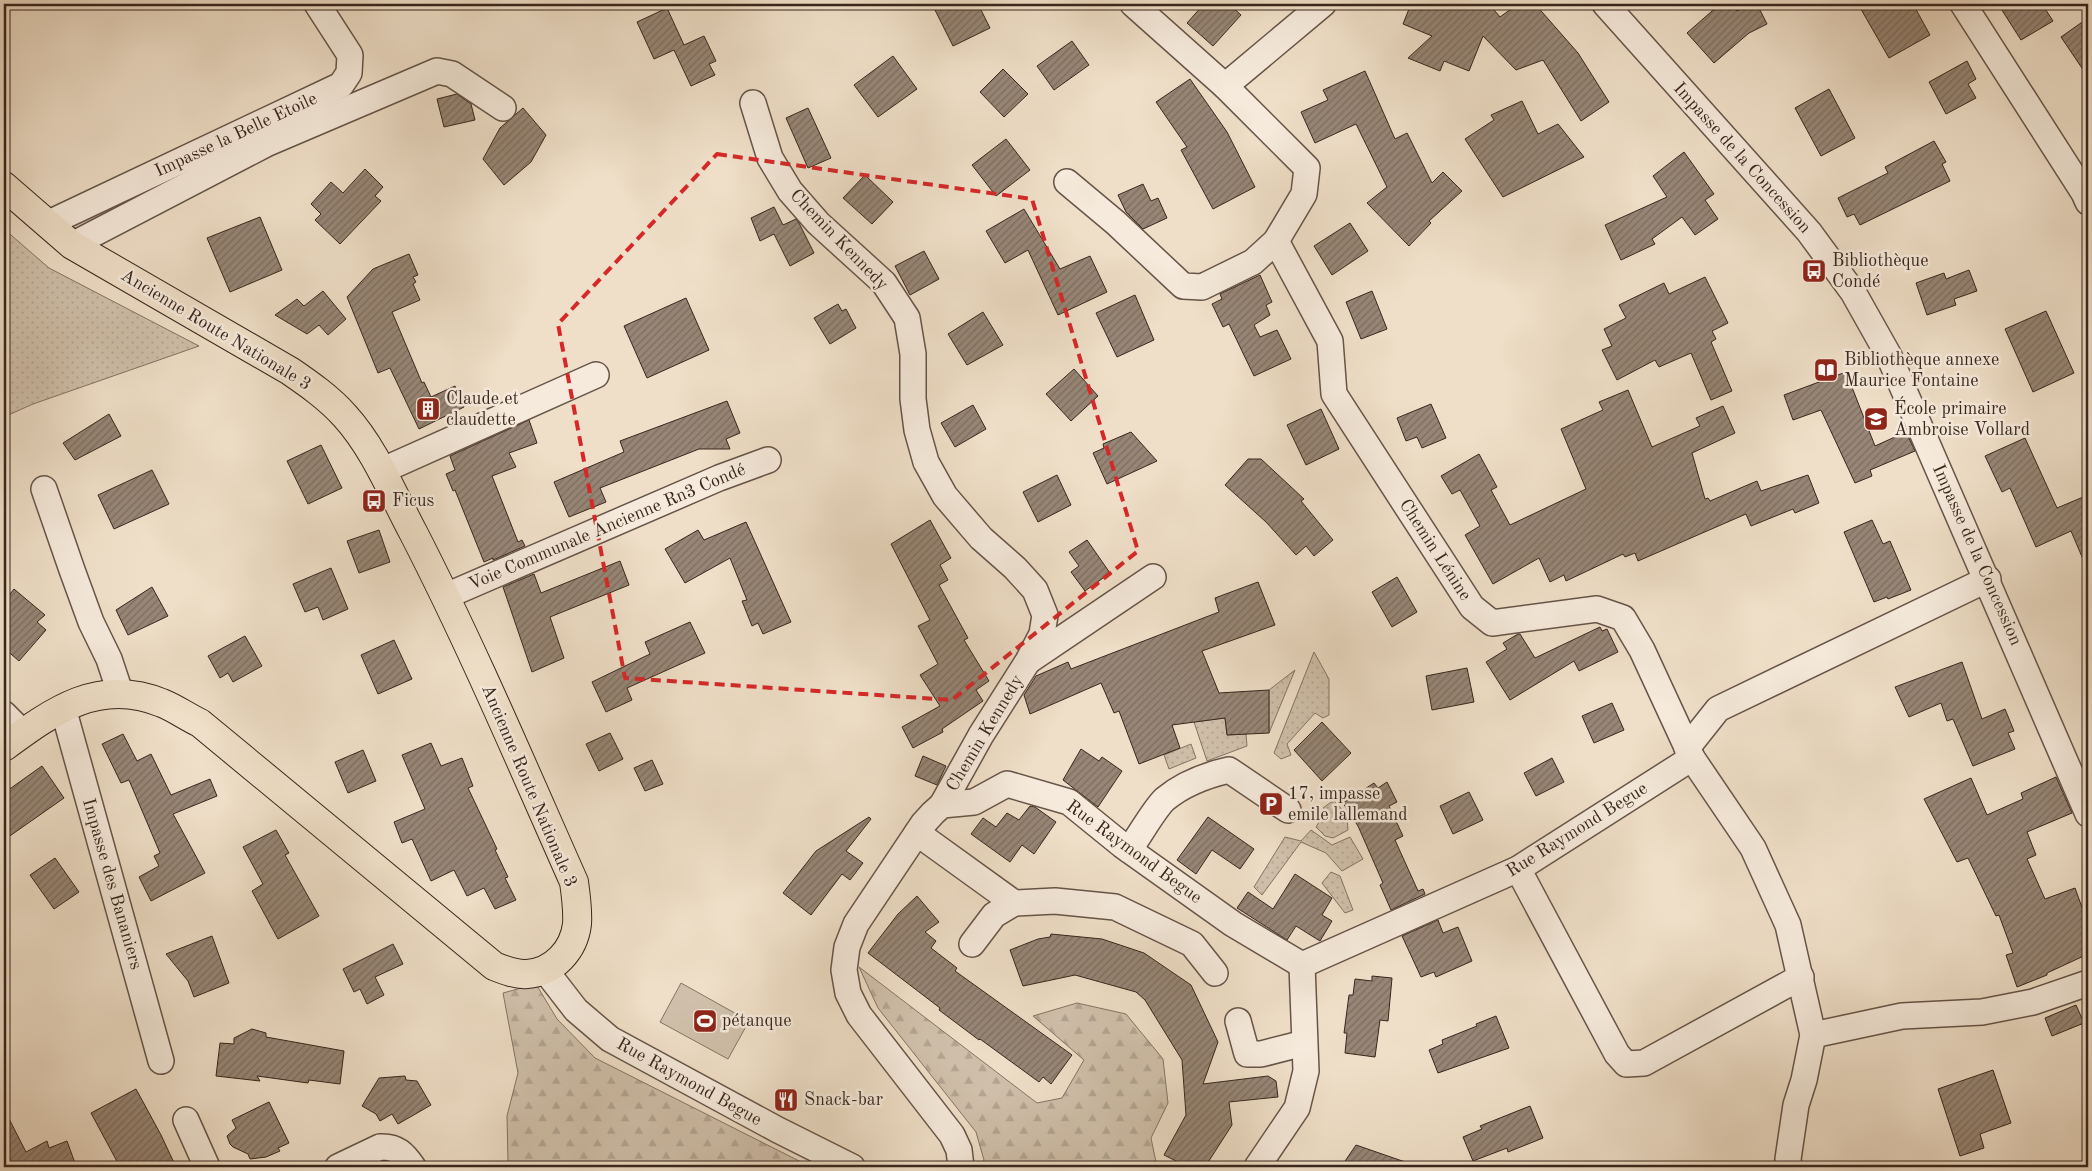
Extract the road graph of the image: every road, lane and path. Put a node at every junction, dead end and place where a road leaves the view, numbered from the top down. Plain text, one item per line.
1 (317, 4) edge
2 (1133, 4) edge
3 (1323, 4) edge
4 (1605, 4) edge
5 (1963, 4) edge
6 (1225, 86) junction
7 (753, 103) dead end
8 (503, 108) dead end
9 (1068, 182) dead end
10 (4, 186) edge
11 (2088, 202) edge
12 (47, 224) junction
13 (1276, 241) junction
14 (72, 245) junction
15 (596, 375) dead end
16 (768, 460) dead end
17 (381, 471) junction
18 (44, 489) dead end
19 (1153, 577) dead end
20 (1988, 579) junction
21 (446, 596) junction
22 (1028, 661) junction
23 (120, 692) junction
24 (63, 708) junction
25 (4, 714) edge
26 (13, 740) edge
27 (1689, 753) junction
28 (942, 806) junction
29 (1288, 810) dead end
30 (2088, 814) edge
31 (917, 833) junction
32 (1129, 850) junction
33 (1518, 869) junction
34 (1014, 903) junction
35 (972, 944) dead end
36 (1302, 965) junction
37 (545, 970) junction
38 (1215, 974) dead end
39 (1801, 977) junction
40 (2088, 983) edge
41 (1238, 1021) dead end
42 (1813, 1035) junction
43 (1304, 1043) junction
44 (161, 1061) dead end
45 (186, 1120) dead end
46 (831, 1161) edge
47 (207, 1167) edge
48 (338, 1167) edge
49 (413, 1167) edge
50 (852, 1167) edge
51 (961, 1167) edge
52 (1257, 1167) edge
53 (1789, 1167) edge

1 - 12 street, Impasse la Belle Etoile
2 - 6 street
3 - 6 street
4 - 20 street, Impasse de la Concession
5 - 11 street
6 - 13 street
7 - 22 street, Chemin Kennedy
8 - 14 street
9 - 13 street
10 - 12 main road, Ancienne Route Nationale 3
12 - 14 main road, Ancienne Route Nationale 3
13 - 27 street, Chemin Lénine
14 - 17 main road, Ancienne Route Nationale 3
15 - 17 street
16 - 21 street, Voie Communale Ancienne Rn3 Condé
17 - 21 main road, Ancienne Route Nationale 3
18 - 23 street
19 - 22 street, Chemin Kennedy
20 - 27 street, Rue Raymond Begue
20 - 30 street, Impasse de la Concession
21 - 37 main road, Ancienne Route Nationale 3
22 - 28 street, Chemin Kennedy
23 - 24 main road
23 - 37 main road
24 - 26 main road
24 - 44 street, Impasse des Bananiers
25 - 26 street
27 - 33 street, Rue Raymond Begue
27 - 39 street, Chemin Lénine
28 - 31 street
28 - 32 street, Rue Raymond Begue
29 - 32 street
31 - 34 street
31 - 51 street
32 - 36 street, Rue Raymond Begue
33 - 36 street, Rue Raymond Begue
33 - 39 street
34 - 35 street
34 - 38 street
36 - 43 street
37 - 46 street, Rue Raymond Begue
39 - 42 street, Chemin Lénine
40 - 42 street
41 - 43 street
42 - 53 street
43 - 52 street
45 - 47 street
46 - 50 street, Rue Raymond Begue
48 - 49 street

